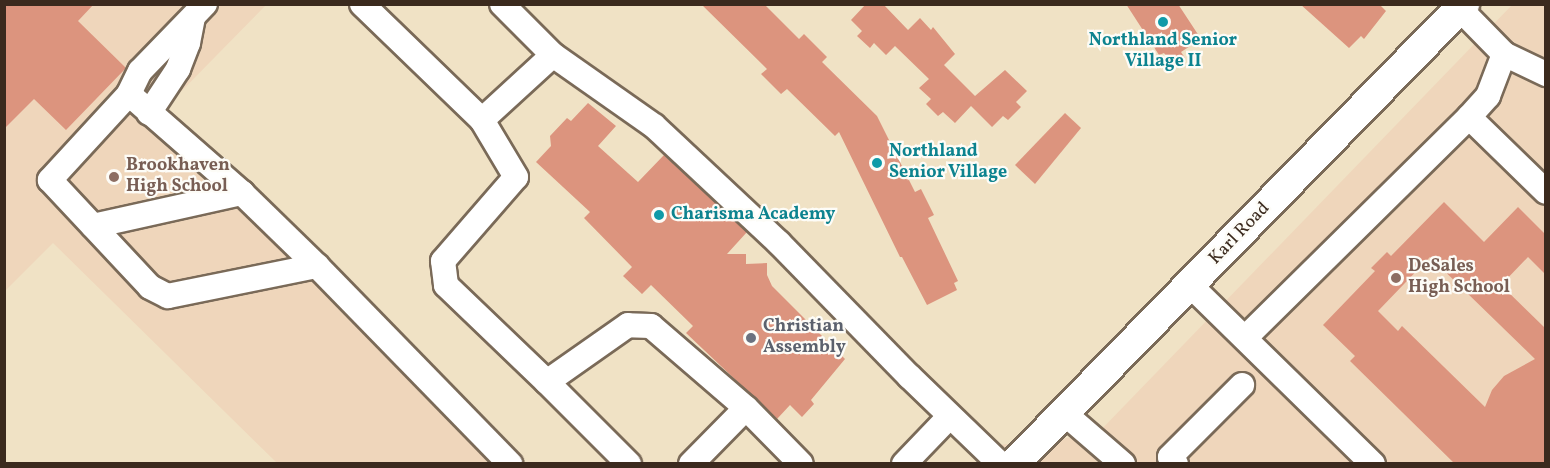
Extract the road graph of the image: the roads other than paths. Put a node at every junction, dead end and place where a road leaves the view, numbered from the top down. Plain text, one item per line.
1 (362, 4) edge
2 (502, 4) edge
3 (1457, 8) edge
4 (199, 11) edge
5 (1504, 54) junction
6 (553, 55) junction
7 (1545, 74) edge
8 (129, 94) junction
9 (149, 113) junction
10 (1469, 117) junction
11 (482, 120) junction
12 (1545, 192) edge
13 (242, 193) junction
14 (93, 226) junction
15 (317, 266) junction
16 (1190, 285) junction
17 (1245, 338) junction
18 (547, 382) junction
19 (1242, 386) dead end
20 (746, 408) junction
21 (1064, 413) junction
22 (950, 416) junction
23 (1358, 459) edge
24 (510, 464) edge
25 (629, 464) edge
26 (691, 464) edge
27 (801, 464) edge
28 (904, 464) edge
29 (1000, 464) edge
30 (1014, 464) edge
31 (1123, 464) edge
32 (1176, 464) edge

1 - 11 lane
2 - 6 lane
3 - 5 lane
3 - 16 main road, Karl Road
4 - 8 lane
4 - 9 lane
5 - 7 lane
5 - 10 lane
6 - 11 lane
6 - 22 lane
8 - 9 lane
8 - 14 lane
9 - 13 lane
10 - 12 lane
10 - 17 lane
11 - 18 lane
13 - 14 lane
13 - 15 lane
14 - 15 lane
15 - 24 lane
16 - 17 lane
16 - 21 main road, Karl Road
17 - 23 lane
18 - 20 lane
18 - 25 lane
19 - 32 lane
20 - 26 lane
20 - 27 lane
21 - 30 main road, Karl Road
21 - 31 lane
22 - 28 lane
22 - 29 lane

